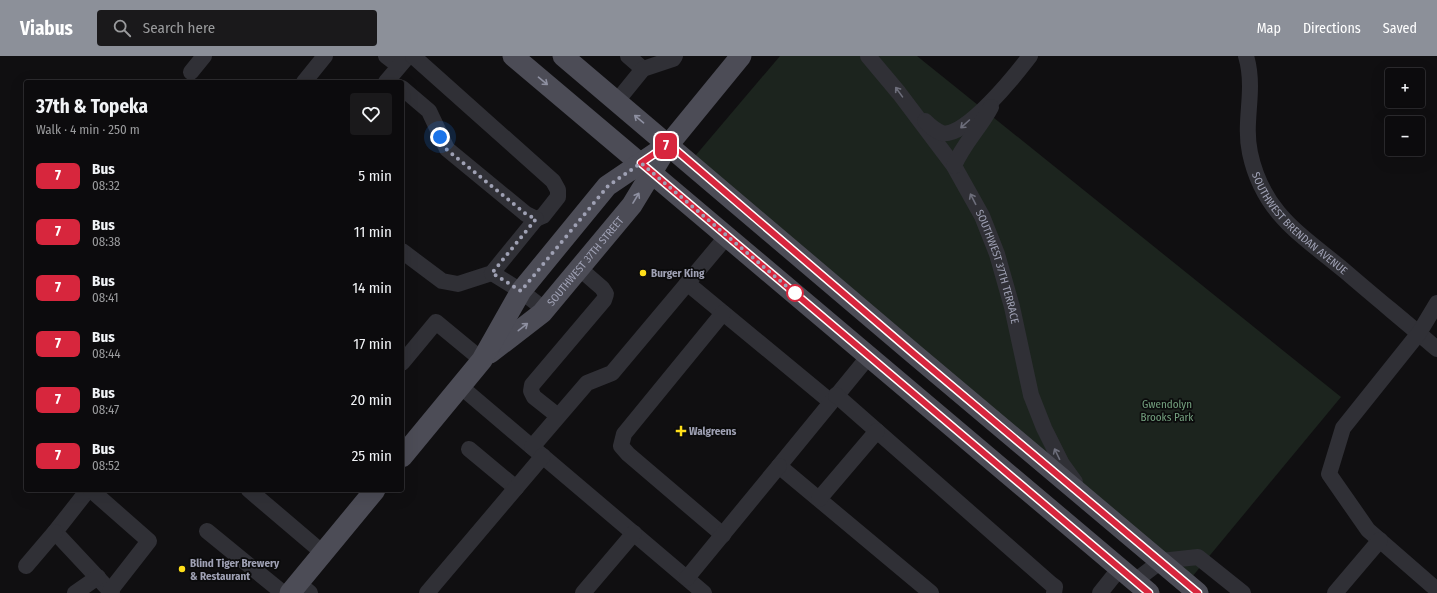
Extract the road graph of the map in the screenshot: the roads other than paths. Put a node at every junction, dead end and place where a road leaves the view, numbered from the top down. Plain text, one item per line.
1 (204, 56) edge
2 (325, 56) edge
3 (386, 56) edge
4 (414, 56) edge
5 (514, 56) edge
6 (563, 56) edge
7 (628, 56) edge
8 (675, 56) edge
9 (741, 56) edge
10 (868, 56) edge
11 (1030, 56) edge
12 (1246, 56) edge
13 (643, 69) junction
14 (192, 72) dead end
15 (395, 73) edge
16 (306, 80) edge
17 (404, 90) edge
18 (995, 99) junction
19 (617, 101) junction
20 (911, 110) junction
21 (669, 144) junction
22 (954, 166) junction
23 (646, 168) junction
24 (536, 219) junction
25 (727, 236) junction
26 (404, 252) edge
27 (579, 268) junction
28 (492, 273) junction
29 (687, 283) junction
30 (521, 291) junction
31 (1437, 303) edge
32 (544, 309) junction
33 (724, 313) junction
34 (1419, 333) junction
35 (1437, 349) edge
36 (869, 356) junction
37 (482, 360) junction
38 (404, 361) edge
39 (460, 386) junction
40 (833, 399) junction
41 (558, 416) junction
42 (877, 431) junction
43 (470, 449) dead end
44 (538, 451) junction
45 (404, 455) edge
46 (779, 466) junction
47 (516, 488) junction
48 (88, 492) edge
49 (92, 492) edge
50 (251, 492) edge
51 (373, 492) edge
52 (1086, 498) junction
53 (819, 499) junction
54 (55, 532) junction
55 (207, 532) dead end
56 (634, 533) junction
57 (723, 535) junction
58 (1380, 540) junction
59 (323, 553) junction
60 (1161, 561) junction
61 (26, 566) dead end
62 (98, 577) junction
63 (687, 578) junction
64 (1137, 584) edge
65 (1437, 590) edge
66 (296, 591) edge
67 (111, 592) edge
68 (76, 593) edge
69 (427, 593) edge
70 (583, 593) edge
71 (704, 593) edge
72 (931, 593) edge
73 (1054, 593) edge
74 (1100, 593) edge
75 (1198, 593) edge
76 (1243, 593) edge
77 (1335, 593) edge

1 - 14 street
2 - 16 street
3 - 15 street
4 - 24 street
5 -> 23 main road
6 - 19 main road
7 - 13 street
8 - 13 street
9 - 21 main road, SOUTHWEST 37TH STREET
20 -> 10 street, SOUTHWEST 37TH TERRACE
11 - 18 street
12 - 34 street, SOUTHWEST BRENDAN AVENUE
13 - 19 street
17 - 24 street
18 -> 20 street
18 - 22 street
21 -> 19 main road
20 - 22 street, SOUTHWEST 37TH TERRACE
21 - 23 main road, SOUTHWEST 37TH STREET
21 - 52 main road
52 -> 22 street, SOUTHWEST 37TH TERRACE
23 - 25 main road
27 -> 23 main road, SOUTHWEST 37TH STREET
23 - 30 main road, SOUTHWEST 37TH STREET
24 - 28 street
25 - 29 street
25 - 36 main road
26 - 28 street
27 - 32 main road, SOUTHWEST 37TH STREET
27 - 41 street
28 - 30 street
29 - 33 street
29 - 41 street
30 - 32 street
30 - 37 main road, SOUTHWEST 37TH STREET
31 - 34 street
37 -> 32 main road, SOUTHWEST 37TH STREET
33 - 40 street
33 - 57 street
34 - 35 street, SOUTHWEST BRENDAN AVENUE
34 - 58 street
36 - 40 street
36 - 64 main road
37 - 38 street
37 - 39 main road, SOUTHWEST 37TH STREET
39 - 44 street
39 - 45 main road, SOUTHWEST 37TH STREET
40 - 42 street
40 - 46 street
41 - 44 street
42 - 53 street
42 - 73 street
43 - 47 street
44 - 47 street
44 - 56 street
46 - 53 street
46 - 57 street
47 - 69 street
48 - 54 street
49 - 67 street
50 - 59 street
51 - 59 main road
52 - 60 main road
53 - 72 street
54 - 61 street
54 - 62 street
55 - 66 street
56 - 63 street
56 - 70 street
57 - 63 street
58 - 65 street
58 - 77 street
59 - 66 main road
60 - 64 street
60 - 75 main road
60 - 76 street
62 - 67 street
62 - 68 street
63 - 71 street
64 - 74 street

